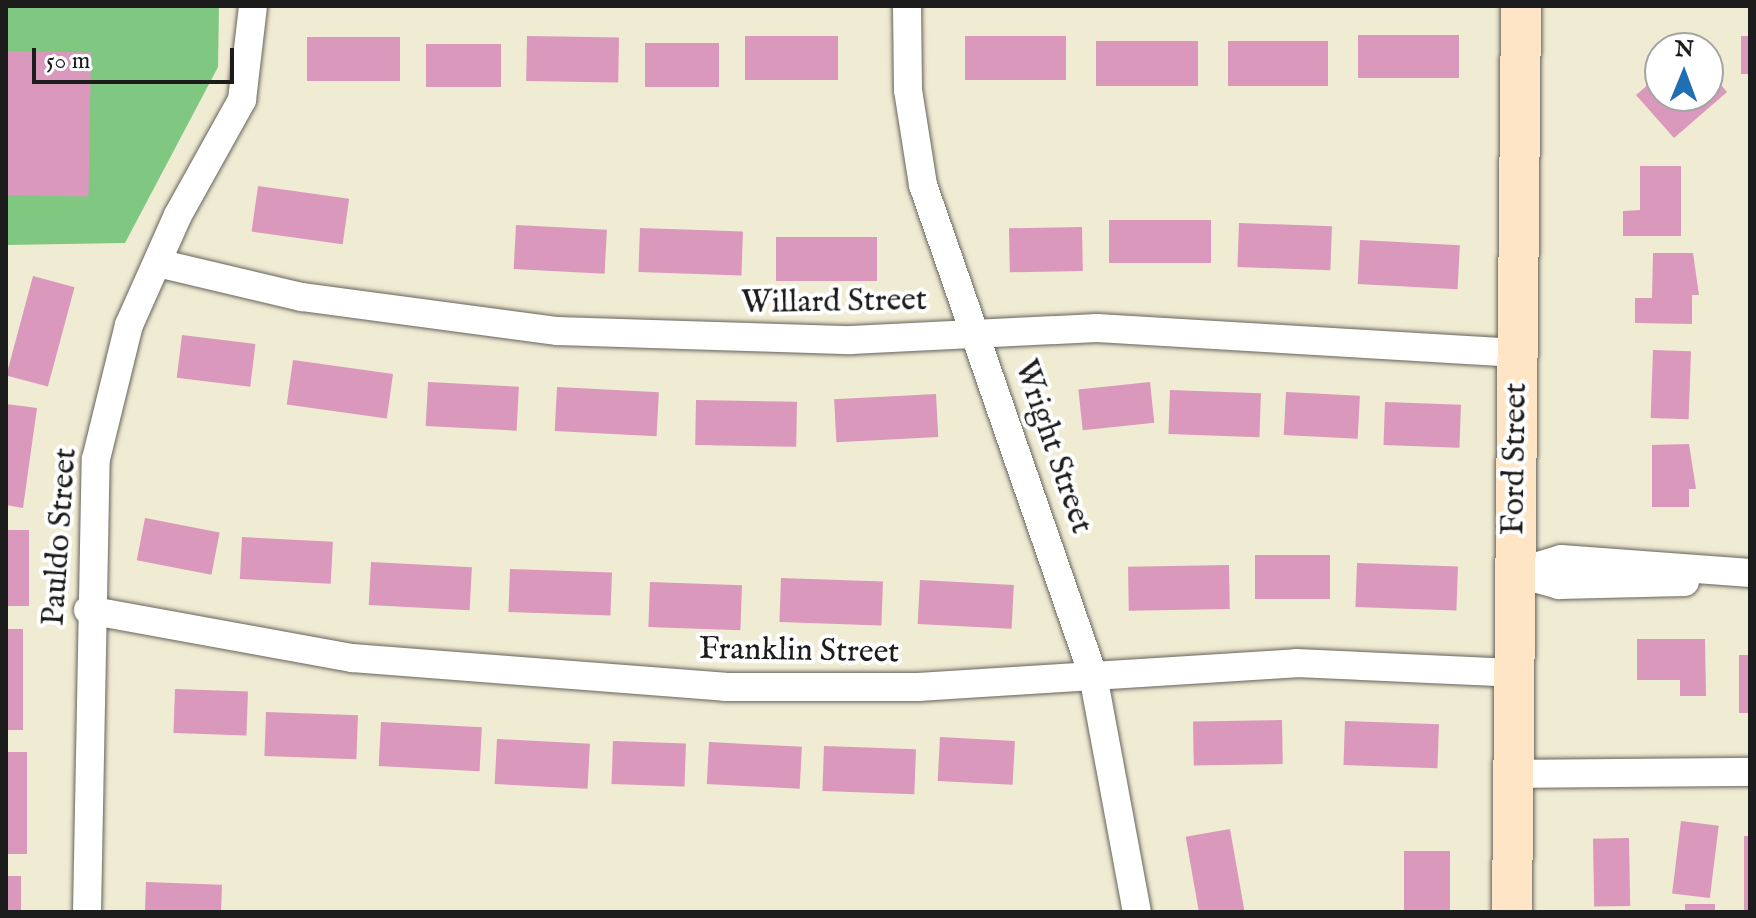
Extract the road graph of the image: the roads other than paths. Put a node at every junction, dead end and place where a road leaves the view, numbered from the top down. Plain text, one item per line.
1 (253, 6) edge
2 (907, 6) edge
3 (1521, 6) edge
4 (158, 263) junction
5 (977, 336) junction
6 (1517, 353) junction
7 (1515, 573) junction
8 (1750, 574) edge
9 (88, 610) junction
10 (1514, 673) junction
11 (1093, 675) junction
12 (1750, 772) edge
13 (1514, 774) junction
14 (87, 912) edge
15 (1137, 912) edge
16 (1512, 912) edge

1 - 4 street, Pauldo Street
2 - 5 street, Wright Street
3 - 6 street, Ford Street
4 - 5 street, Willard Street
4 - 9 street, Pauldo Street
5 - 6 street, Willard Street
5 - 11 street, Wright Street
6 - 7 street, Ford Street
7 - 8 street
7 - 10 street, Ford Street
9 - 11 street, Franklin Street
9 - 14 street, Pauldo Street
10 - 11 street, Franklin Street
10 - 13 street, Ford Street
11 - 15 street, Wright Street
12 - 13 street
13 - 16 street, Ford Street

